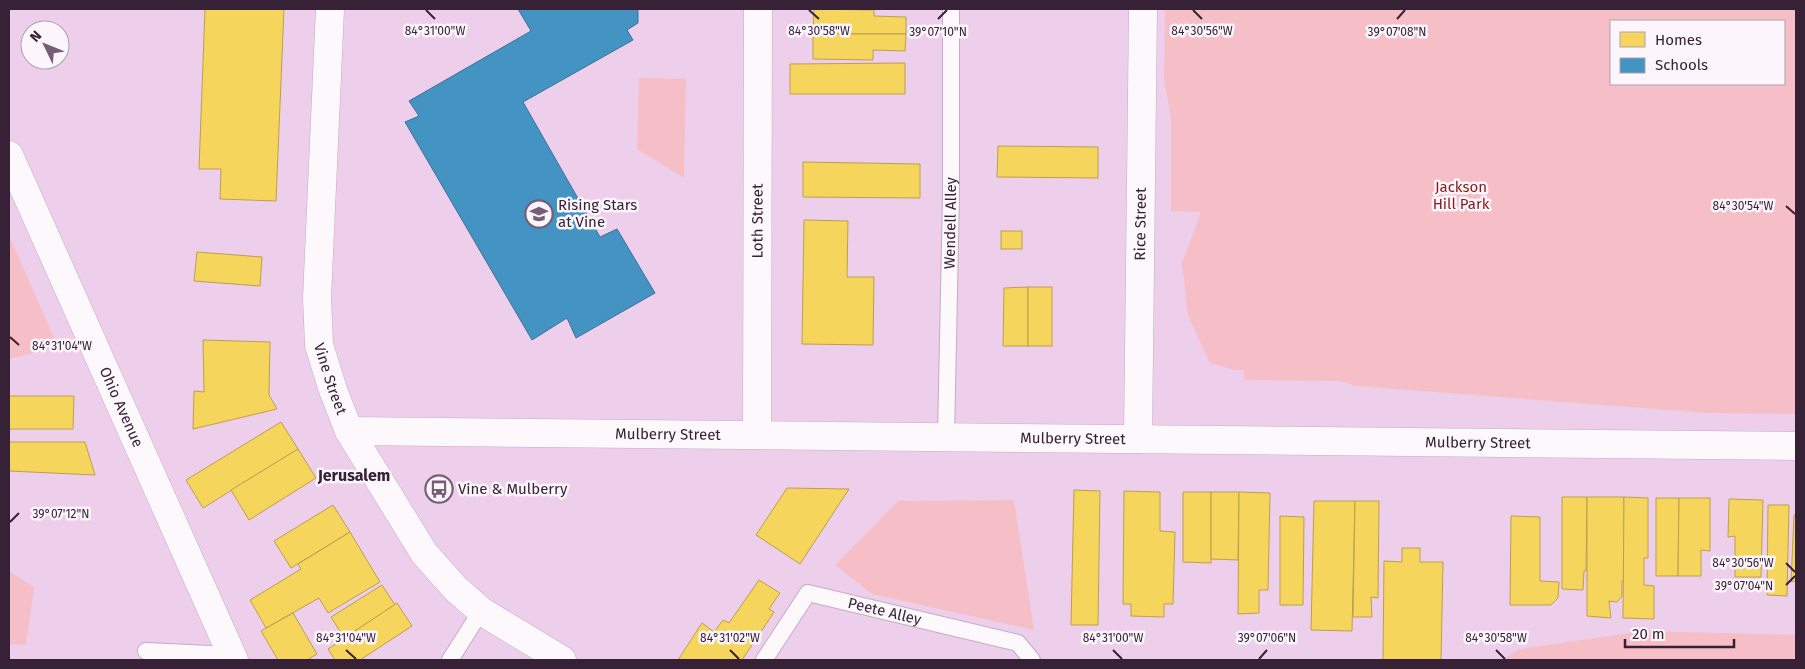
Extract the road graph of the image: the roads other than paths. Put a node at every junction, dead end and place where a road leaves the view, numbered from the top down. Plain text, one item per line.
1 (330, 9) edge
2 (758, 9) edge
3 (951, 9) edge
4 (1143, 9) edge
5 (9, 154) edge
6 (349, 430) junction
7 (757, 435) junction
8 (946, 437) junction
9 (1138, 439) junction
10 (1796, 446) edge
11 (481, 611) junction
12 (146, 651) dead end
13 (233, 658) edge
14 (450, 660) edge
15 (562, 660) edge
16 (764, 660) edge
17 (1032, 660) edge

1 - 6 street, Vine Street
2 - 7 street, Loth Street
3 - 8 lane, Wendell Alley
4 - 9 street, Rice Street
5 - 13 street, Ohio Avenue
6 - 7 street, Mulberry Street
6 - 11 street, Vine Street
7 - 8 street, Mulberry Street
8 - 9 street, Mulberry Street
9 - 10 street, Mulberry Street
11 - 14 lane
11 - 15 street, Vine Street
12 - 13 lane
16 - 17 lane, Peete Alley

